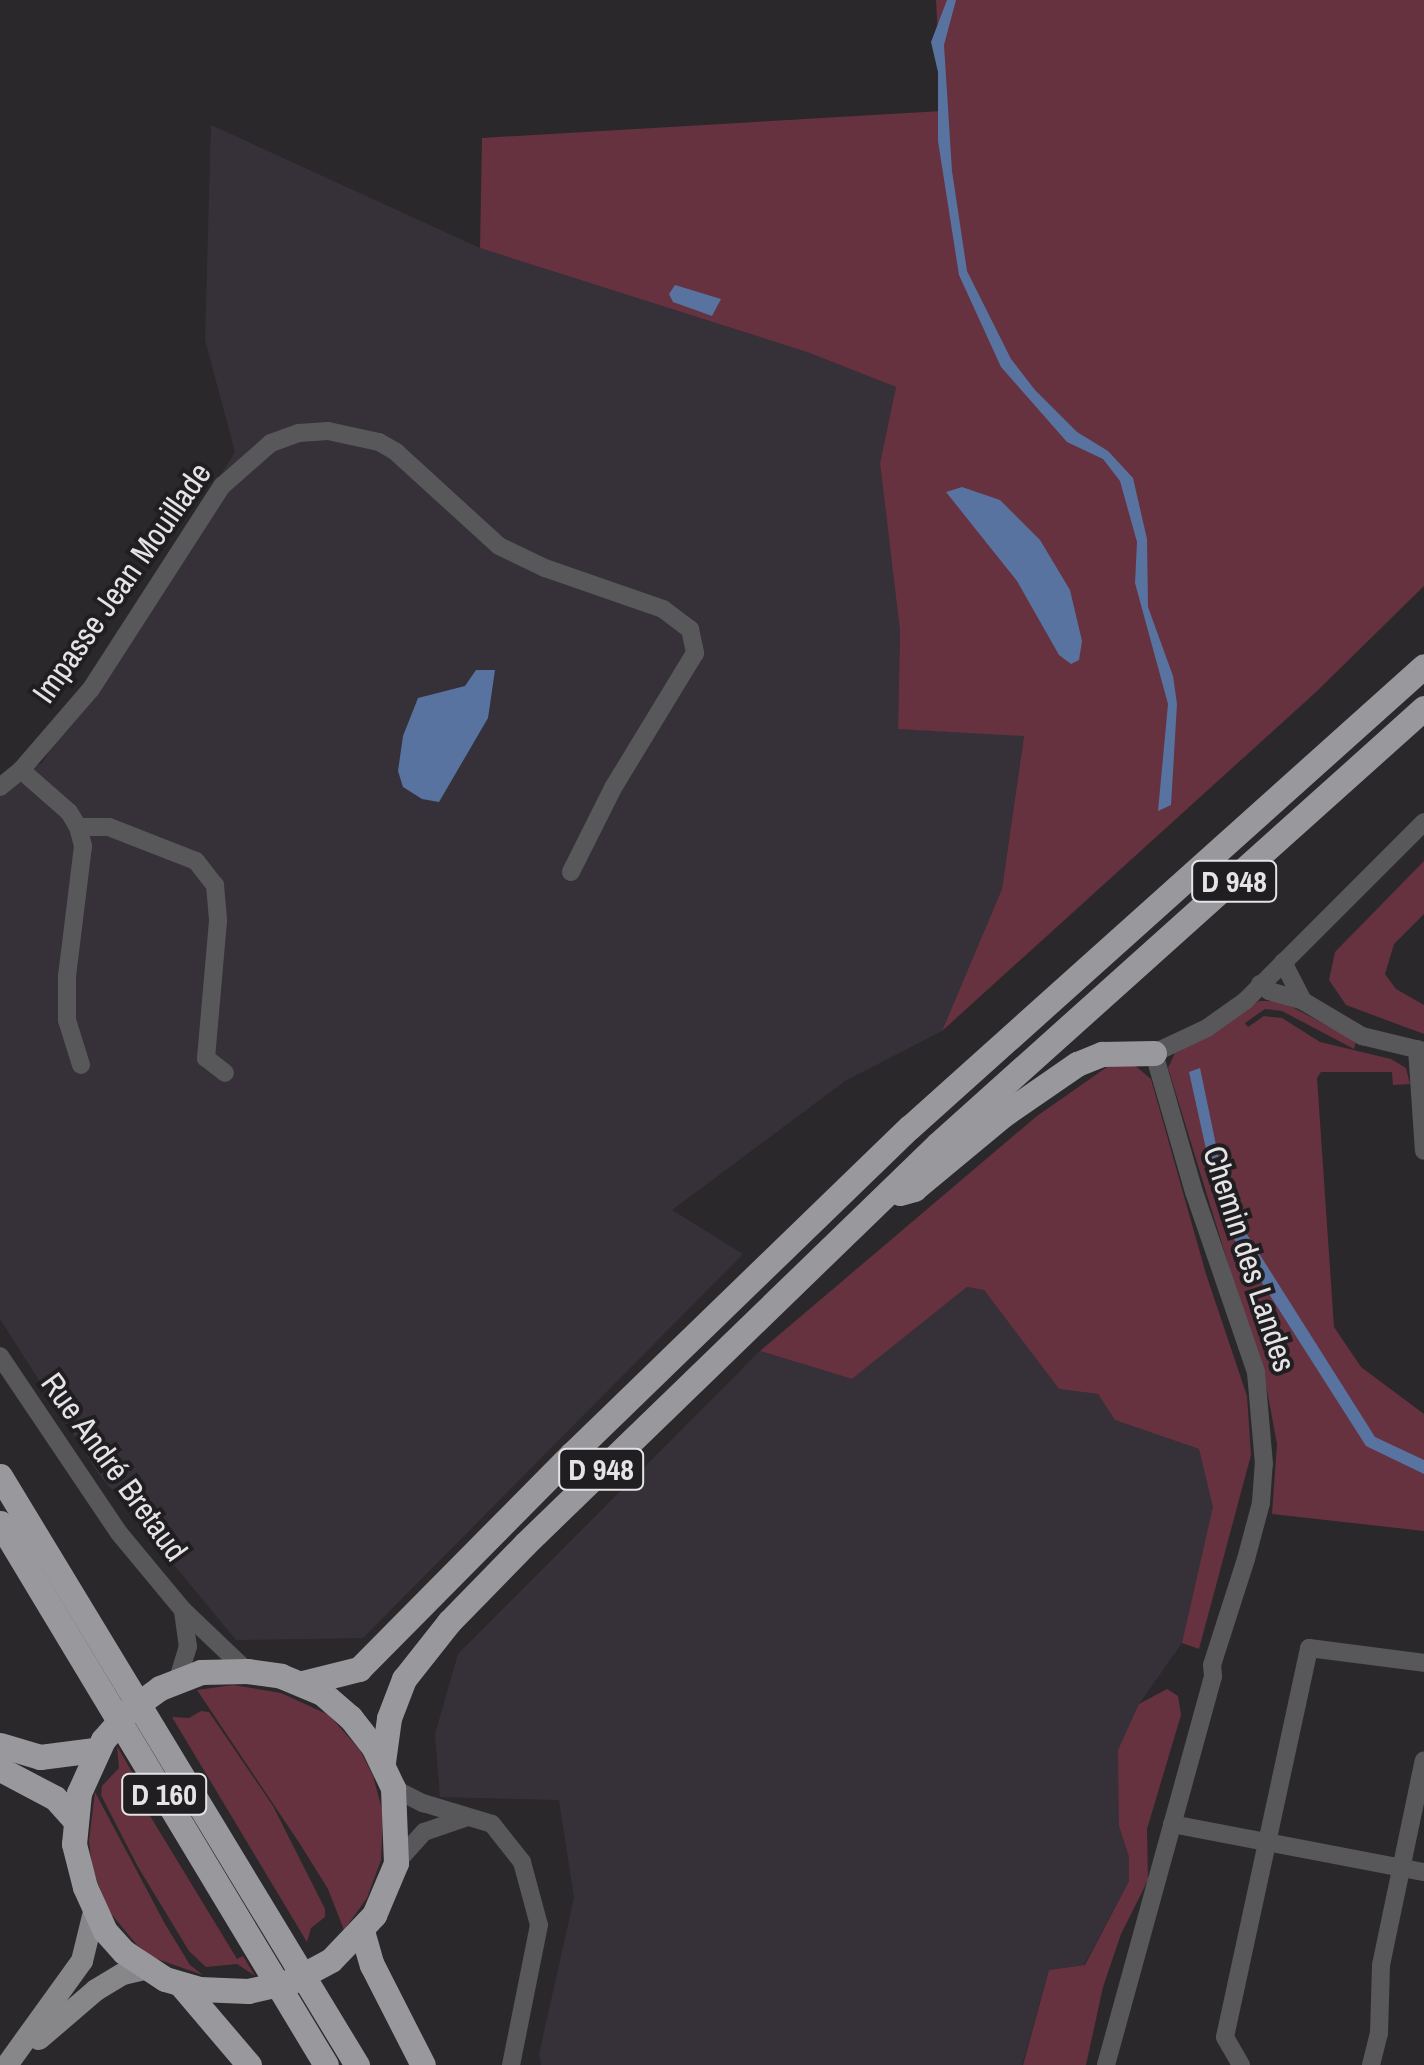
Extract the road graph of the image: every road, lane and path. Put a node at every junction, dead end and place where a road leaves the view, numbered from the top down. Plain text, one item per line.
1 (1424, 666) edge
2 (1424, 708) edge
3 (20, 770) junction
4 (0, 787) edge
5 (1424, 822) edge
6 (78, 827) junction
7 (571, 872) dead end
8 (1283, 962) junction
9 (1260, 984) junction
10 (1303, 1001) junction
11 (1420, 1050) edge
12 (1154, 1053) junction
13 (81, 1065) dead end
14 (225, 1074) dead end
15 (1424, 1152) edge
16 (880, 1198) junction
17 (0, 1356) edge
18 (0, 1476) edge
19 (0, 1522) edge
20 (183, 1610) junction
21 (1424, 1663) edge
22 (247, 1671) junction
23 (169, 1683) junction
24 (303, 1683) junction
25 (0, 1745) edge
26 (99, 1745) junction
27 (1424, 1760) edge
28 (382, 1762) junction
29 (0, 1769) edge
30 (393, 1788) junction
31 (470, 1816) junction
32 (74, 1819) junction
33 (1172, 1824) junction
34 (1265, 1840) junction
35 (396, 1863) junction
36 (1401, 1870) junction
37 (1424, 1872) edge
38 (94, 1912) junction
39 (362, 1932) junction
40 (145, 1969) junction
41 (181, 1985) junction
42 (1237, 2063) edge
43 (9, 2065) edge
44 (248, 2065) edge
45 (326, 2065) edge
46 (357, 2065) edge
47 (423, 2065) edge
48 (512, 2065) edge
49 (1106, 2065) edge
50 (1371, 2065) edge

1 - 24 highway, D 948
2 - 16 highway, D 948
3 - 4 street, Impasse Jean Mouillade
3 - 6 street
3 - 7 street, Impasse Jean Mouillade
5 - 8 street
6 - 13 street
6 - 14 street
8 - 9 street
8 - 10 street
9 - 10 street
9 - 12 street
10 - 11 street
11 - 15 street
12 - 16 highway
12 - 33 street, Chemin des Landes
16 - 28 highway, D 948
17 - 20 street, Rue André Bretaud
18 - 46 highway, D 160
19 - 45 highway, D 160
20 - 22 street, Rue André Bretaud
20 - 23 street, Rue André Bretaud
21 - 34 street
22 - 23 highway
22 - 24 highway
23 - 26 highway, bridge
24 - 28 highway
25 - 26 highway
26 - 32 highway
27 - 36 street
28 - 30 highway
29 - 32 highway, D 160
30 - 31 street
30 - 35 highway
31 - 35 street
31 - 48 street
32 - 38 highway
33 - 34 street
33 - 49 street, Chemin des Landes
34 - 36 street
34 - 42 street
35 - 39 highway
36 - 37 street
36 - 50 street
38 - 40 highway
38 - 43 main road
39 - 41 highway, bridge
39 - 47 highway
40 - 41 highway
40 - 43 main road
41 - 44 highway

